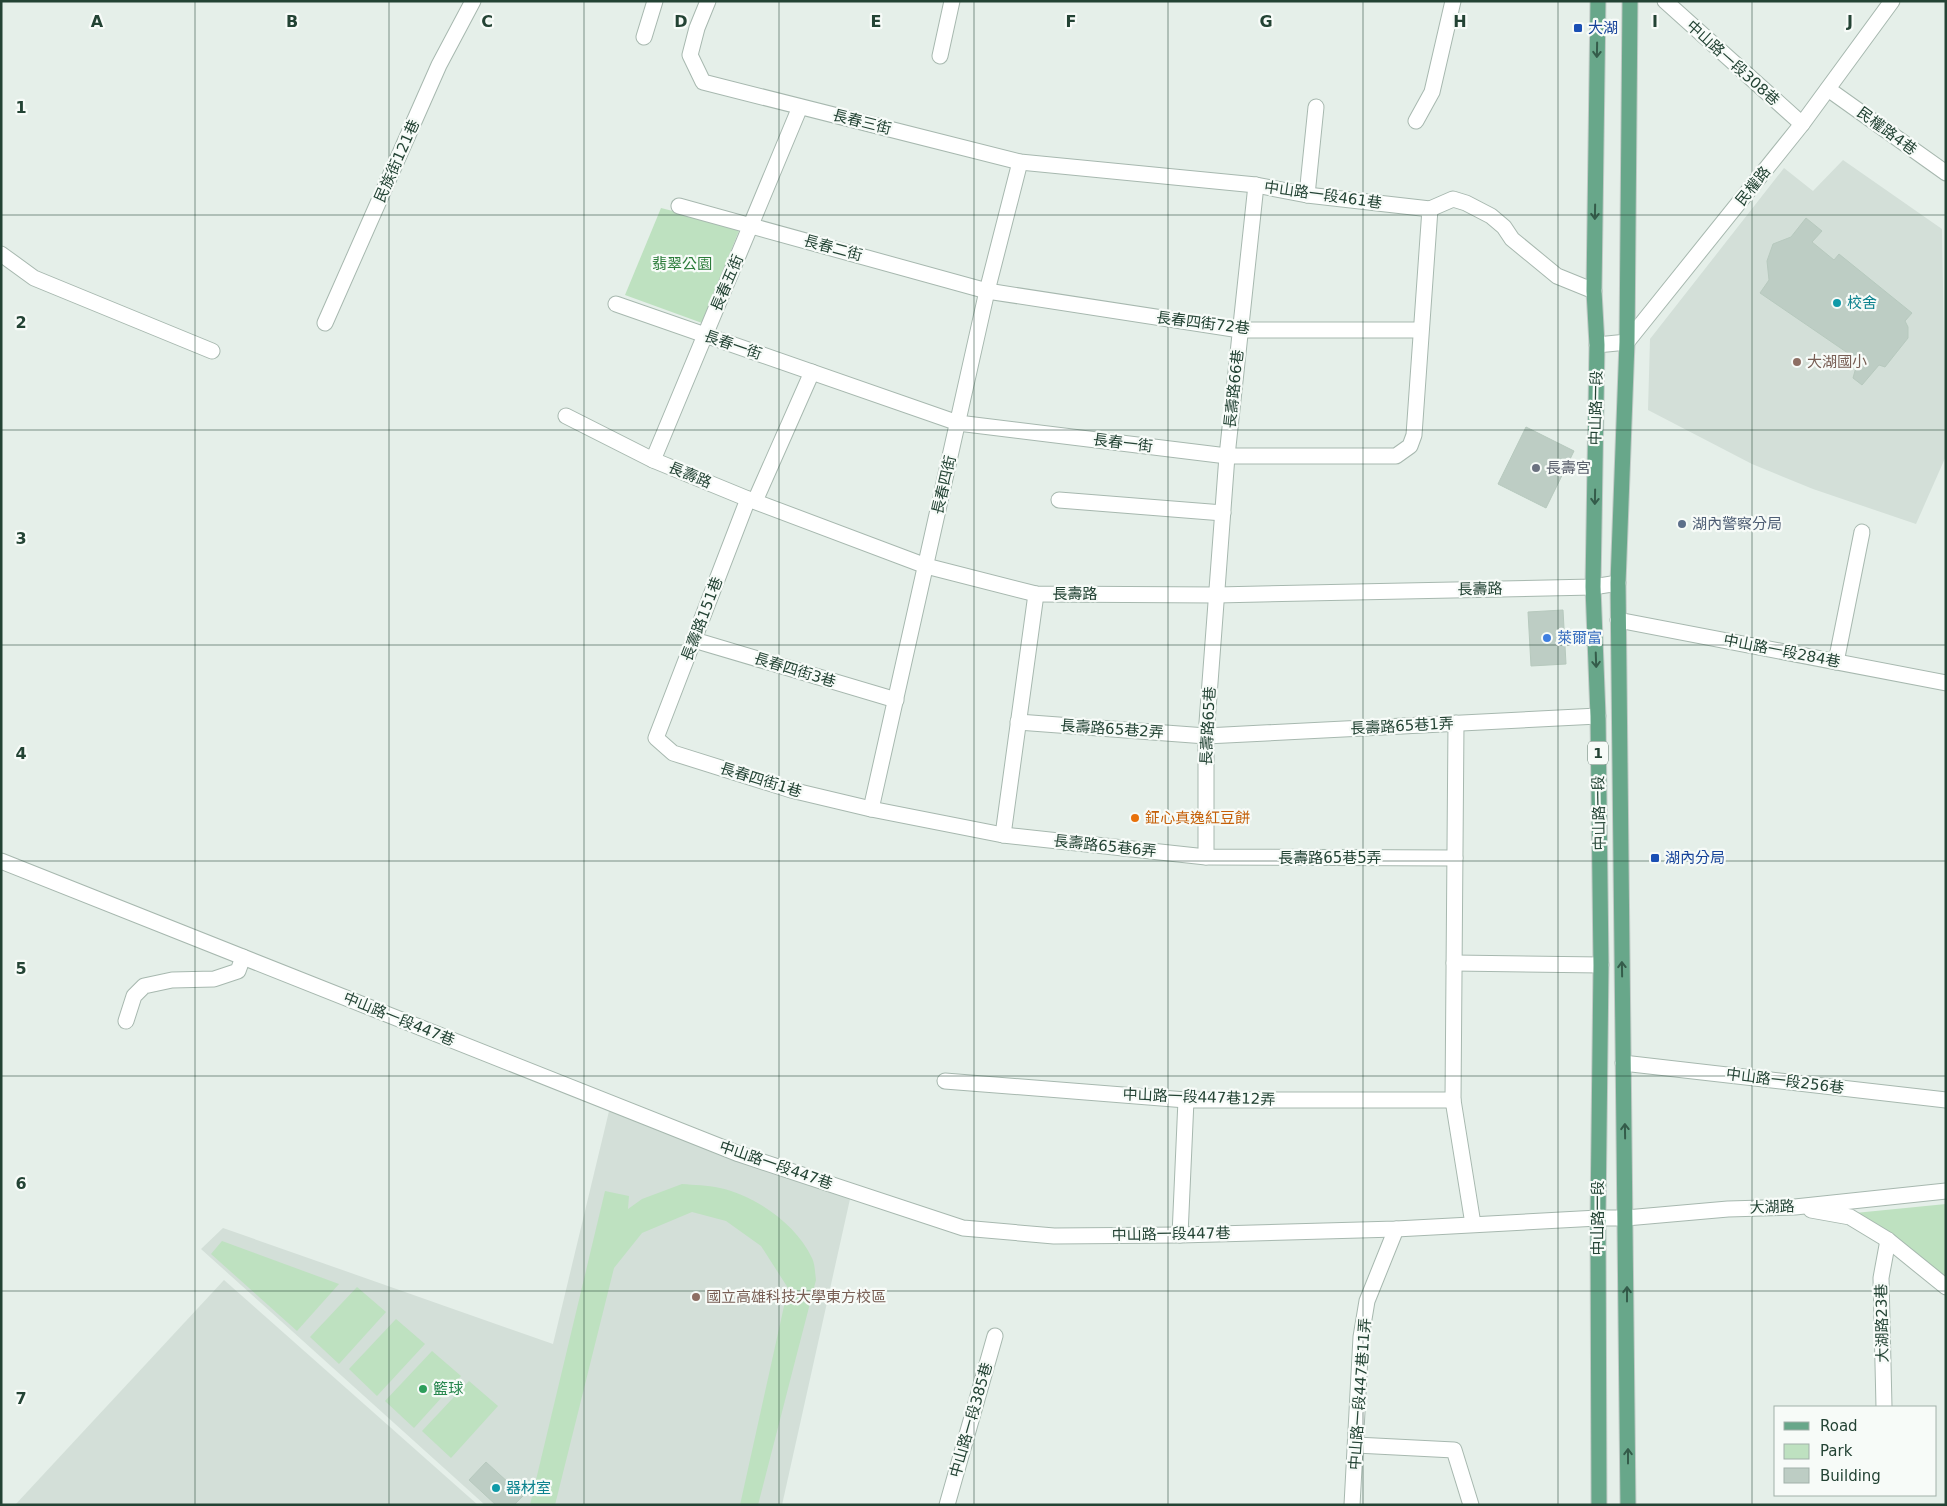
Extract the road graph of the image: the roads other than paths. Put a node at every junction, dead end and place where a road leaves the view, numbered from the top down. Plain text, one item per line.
1 (473, 1) edge
2 (655, 1) edge
3 (708, 1) edge
4 (952, 1) edge
5 (1453, 1) edge
6 (1598, 1) edge
7 (1630, 1) edge
8 (1665, 1) edge
9 (1892, 1) edge
10 (644, 37) dead end
11 (940, 56) dead end
12 (1828, 89) junction
13 (800, 107) junction
14 (1316, 107) dead end
15 (1416, 121) dead end
16 (1802, 124) junction
17 (1020, 162) junction
18 (1946, 173) edge
19 (1256, 185) junction
20 (1307, 195) junction
21 (679, 206) dead end
22 (1430, 209) junction
23 (751, 226) junction
24 (1, 254) edge
25 (987, 291) junction
26 (1594, 291) junction
27 (616, 304) dead end
28 (325, 323) dead end
29 (1240, 330) junction
30 (1420, 330) junction
31 (705, 335) junction
32 (1627, 342) junction
33 (1597, 345) junction
34 (212, 351) dead end
35 (812, 372) junction
36 (566, 416) dead end
37 (958, 423) junction
38 (1227, 456) junction
39 (653, 460) junction
40 (752, 500) junction
41 (1059, 500) dead end
42 (1223, 513) junction
43 (1862, 532) dead end
44 (926, 566) junction
45 (1618, 583) junction
46 (1593, 587) junction
47 (1036, 594) junction
48 (1217, 595) junction
49 (1618, 620) junction
50 (694, 640) junction
51 (1836, 662) junction
52 (1946, 683) edge
53 (896, 700) junction
54 (1598, 716) junction
55 (1018, 722) junction
56 (1456, 723) junction
57 (1206, 736) junction
58 (656, 738) joint
59 (871, 809) junction
60 (1003, 836) junction
61 (1206, 857) junction
62 (1454, 858) junction
63 (1, 861) edge
64 (243, 957) junction
65 (1454, 963) junction
66 (1601, 965) junction
67 (126, 1021) dead end
68 (1623, 1063) junction
69 (945, 1081) dead end
70 (1186, 1100) junction
71 (1453, 1100) junction
72 (1946, 1100) edge
73 (1946, 1191) edge
74 (1795, 1207) junction
75 (1598, 1218) junction
76 (1626, 1218) junction
77 (1473, 1224) junction
78 (1396, 1229) junction
79 (1180, 1235) junction
80 (1888, 1240) junction
81 (1946, 1287) edge
82 (995, 1336) dead end
83 (1884, 1406) edge
84 (1356, 1445) junction
85 (947, 1505) edge
86 (1352, 1505) edge
87 (1471, 1505) edge
88 (1599, 1505) edge
89 (1628, 1505) edge

1 - 28 street, 民族街121巷
2 - 10 street
3 - 13 street, 長春三街
4 - 11 street
5 - 15 street
6 -> 26 main road, 中山路一段 / 1
7 - 32 main road, 中山路一段 / 1
8 - 16 street, 中山路一段308巷
9 - 12 street, 民權路
12 - 16 street, 民權路
12 - 18 street, 民權路4巷
13 - 17 street, 長春三街
13 - 23 street, 長春五街
14 - 20 street
16 - 32 street, 民權路
17 - 19 street, 中山路一段461巷
17 - 25 street, 長春四街
19 - 20 street, 中山路一段461巷
19 - 29 street, 長壽路66巷
20 - 22 street, 中山路一段461巷
21 - 23 street, 長春二街
22 - 26 street, 中山路一段461巷
22 - 30 street, 長春一街
23 - 25 street, 長春二街
23 - 31 street, 長春五街
24 - 34 street
25 - 29 street, 長春四街72巷
25 - 37 street, 長春四街
26 - 33 main road, 中山路一段 / 1
27 - 31 street, 長春一街
29 - 30 street, 長春四街72巷
29 - 38 street, 長壽路66巷
30 - 38 street, 長春一街
31 - 35 street, 長春一街
31 - 39 street, 長春五街
32 - 33 street
32 - 45 main road, 中山路一段 / 1
33 -> 46 main road, 中山路一段 / 1
35 - 37 street, 長春一街
35 - 40 street, 長壽路151巷
36 - 39 street, 長壽路
37 - 38 street, 長春一街
37 - 44 street, 長春四街
38 - 42 street, 長壽路66巷
39 - 40 street, 長壽路
40 - 44 street, 長壽路
40 - 50 street, 長壽路151巷
41 - 42 street
42 - 48 street, 長壽路66巷
43 - 51 street
44 - 47 street, 長壽路
44 - 53 street, 長春四街
45 - 46 street, 長壽路
45 - 49 main road, 中山路一段 / 1
46 - 48 street, 長壽路
46 -> 54 main road, 中山路一段 / 1
47 - 48 street, 長壽路
47 - 55 street
48 - 57 street, 長壽路65巷
49 - 51 street, 中山路一段284巷
68 -> 49 main road, 中山路一段 / 1
50 - 53 street, 長春四街3巷
50 - 58 street, 長壽路151巷
51 - 52 street, 中山路一段284巷
53 - 59 street, 長春四街
54 - 56 street, 長壽路65巷1弄
54 - 66 main road, 中山路一段 / 1
55 - 57 street, 長壽路65巷2弄
55 - 60 street
56 - 57 street, 長壽路65巷1弄
56 - 62 street
57 - 61 street, 長壽路65巷
58 - 59 street, 長春四街1巷
59 - 60 street, 長春四街1巷
60 - 61 street, 長壽路65巷6弄
61 - 62 street, 長壽路65巷5弄
62 - 65 street
63 - 64 street, 中山路一段447巷
64 - 67 street
64 - 79 street, 中山路一段447巷
65 - 66 street
65 - 71 street
66 - 75 main road, 中山路一段 / 1
68 - 72 street, 中山路一段256巷
76 -> 68 main road, 中山路一段 / 1
69 - 70 street, 中山路一段447巷12弄
70 - 71 street, 中山路一段447巷12弄
70 - 79 street
71 - 77 street
73 - 74 street, 大湖路
74 - 76 street, 大湖路
74 - 80 street
75 - 76 street, 大湖路
75 - 77 street, 中山路一段447巷
75 - 88 main road, 中山路一段 / 1
89 -> 76 main road, 中山路一段 / 1
77 - 78 street, 中山路一段447巷
78 - 79 street, 中山路一段447巷
78 - 84 street, 中山路一段447巷11弄
80 - 81 street
80 - 83 street, 大湖路23巷
82 - 85 street, 中山路一段385巷
84 - 86 street, 中山路一段447巷11弄
84 - 87 street

